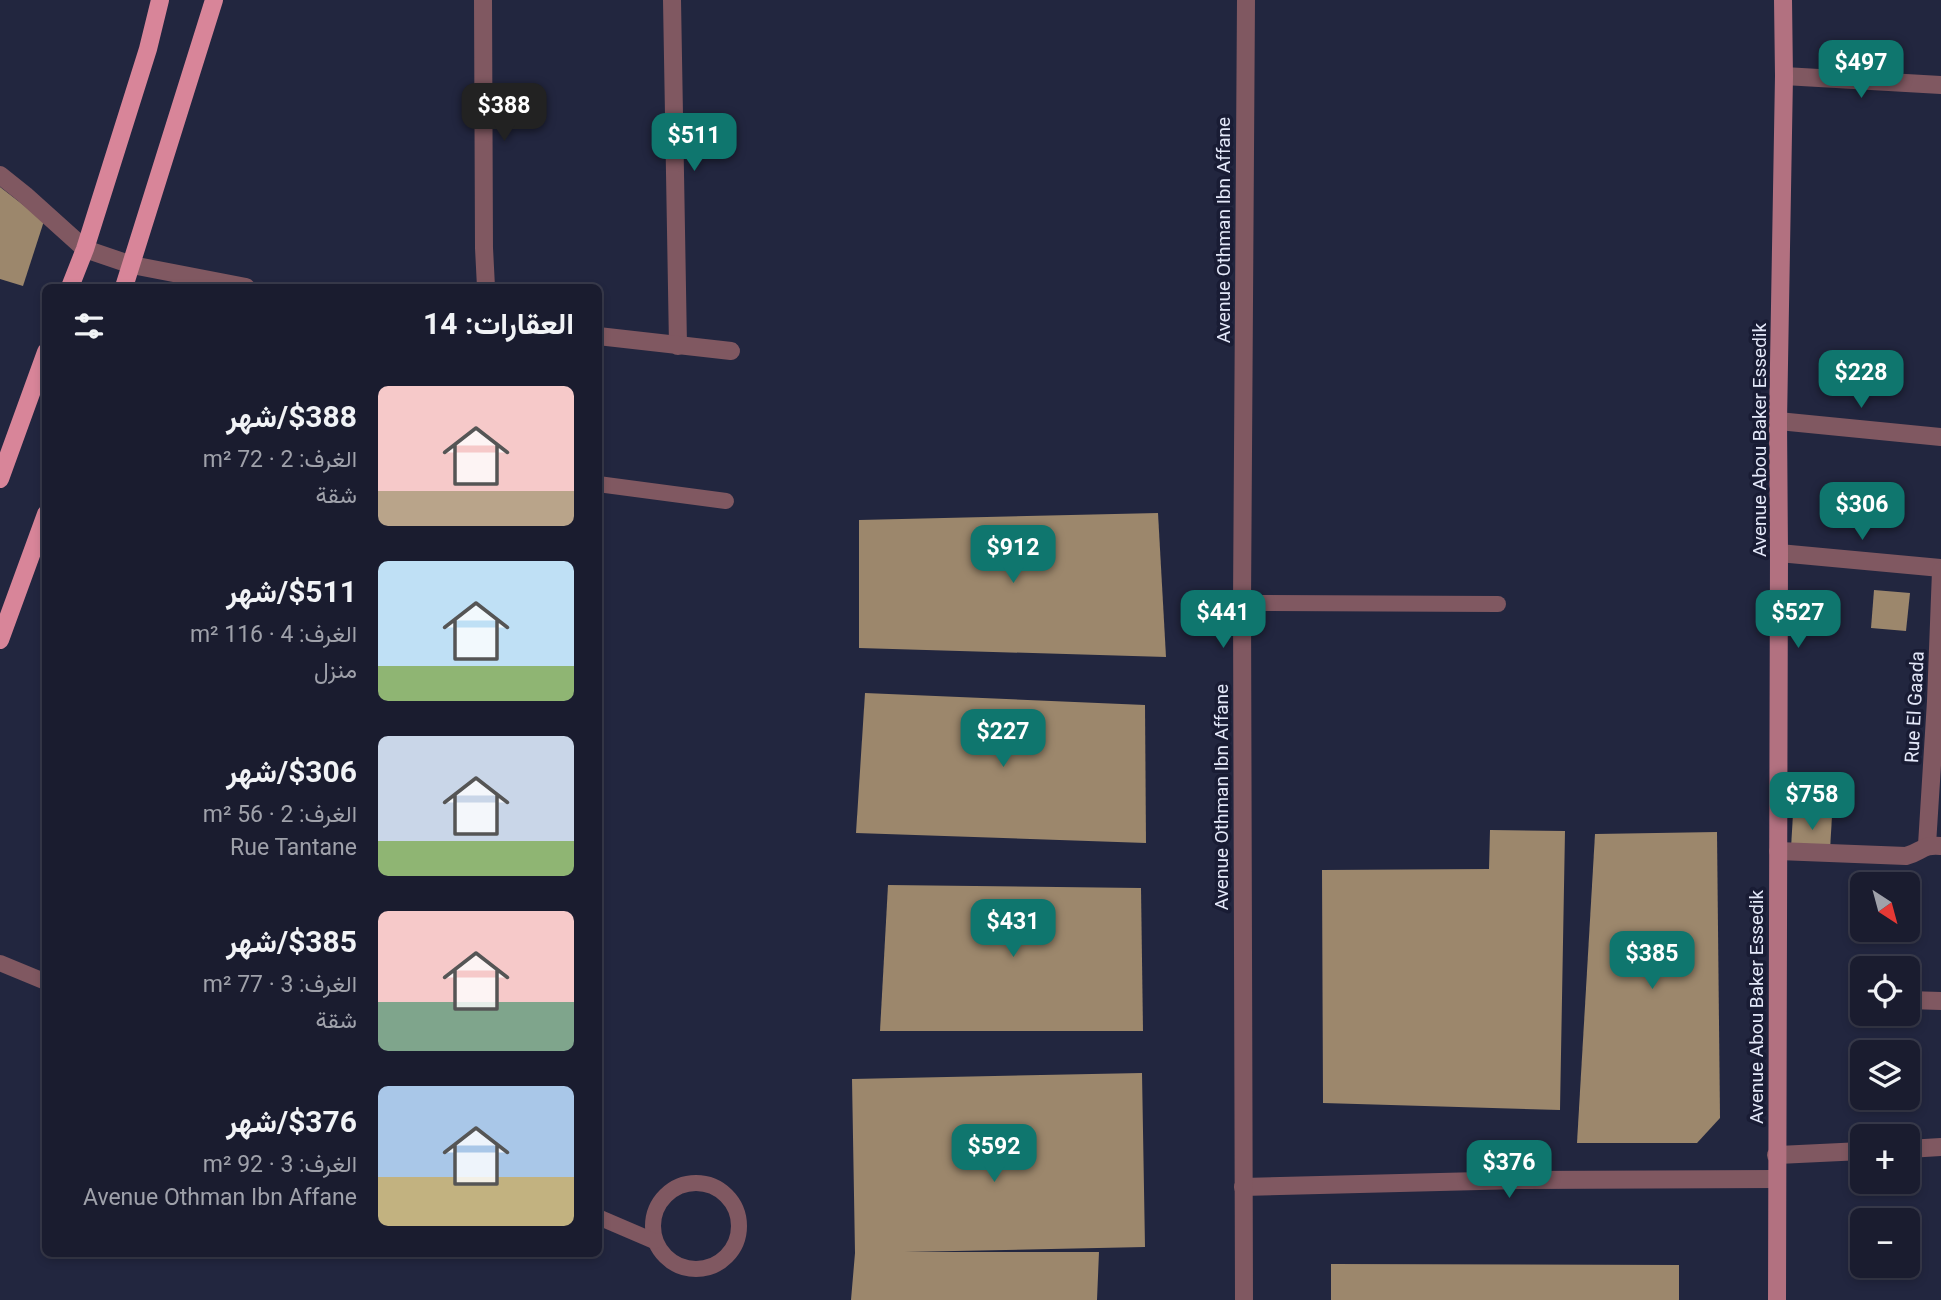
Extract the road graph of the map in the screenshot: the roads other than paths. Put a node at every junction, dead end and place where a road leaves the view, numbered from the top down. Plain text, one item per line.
1 (160, 0) edge
2 (214, 0) edge
3 (483, 0) edge
4 (672, 0) edge
5 (1246, 0) edge
6 (1783, 0) edge
7 (1784, 76) junction
8 (1941, 85) edge
9 (0, 175) edge
10 (85, 249) junction
11 (132, 265) junction
12 (71, 284) edge
13 (125, 284) edge
14 (230, 284) edge
15 (486, 284) edge
16 (602, 336) edge
17 (678, 346) junction
18 (731, 351) dead end
19 (42, 361) edge
20 (1778, 421) junction
21 (1941, 437) edge
22 (7, 444) edge
23 (0, 480) edge
24 (602, 484) edge
25 (726, 500) dead end
26 (42, 525) edge
27 (1779, 553) junction
28 (1941, 570) edge
29 (1242, 603) junction
30 (1498, 604) dead end
31 (0, 640) edge
32 (1938, 701) edge
33 (1934, 845) edge
34 (1778, 851) junction
35 (0, 963) edge
36 (42, 980) edge
37 (1920, 1000) edge
38 (1941, 1001) edge
39 (1941, 1147) edge
40 (1920, 1148) edge
41 (1850, 1152) edge
42 (1776, 1155) junction
43 (1776, 1179) junction
44 (1242, 1188) junction
45 (602, 1219) edge
46 (654, 1241) junction
47 (1244, 1300) edge
48 (1777, 1300) edge

1 - 10 main road
2 - 11 main road
3 - 15 street
4 - 17 street
5 - 29 street, Avenue Othman Ibn Affane
6 - 7 street, Avenue Abou Baker Essedik
7 - 8 street
7 - 20 street, Avenue Abou Baker Essedik
9 - 10 street
10 - 11 street
10 - 12 main road
11 - 13 main road
11 - 14 street
16 - 17 street
17 - 18 street
19 - 22 main road
20 - 21 street
20 - 27 street, Avenue Abou Baker Essedik
22 - 23 main road
24 - 25 lane
26 - 31 main road
27 - 28 street
27 - 34 street, Avenue Abou Baker Essedik
28 - 32 street, Rue El Gaada
29 - 30 lane
29 - 44 street, Avenue Othman Ibn Affane
32 - 33 street, Rue El Gaada
33 - 34 street
34 - 42 street, Avenue Abou Baker Essedik
35 - 36 lane
37 - 38 street
39 - 40 street
41 - 42 street
42 - 43 street, Avenue Abou Baker Essedik
43 - 44 street
43 - 48 street, Avenue Abou Baker Essedik
44 - 47 street, Avenue Othman Ibn Affane
45 - 46 lane
46 - 46 lane

